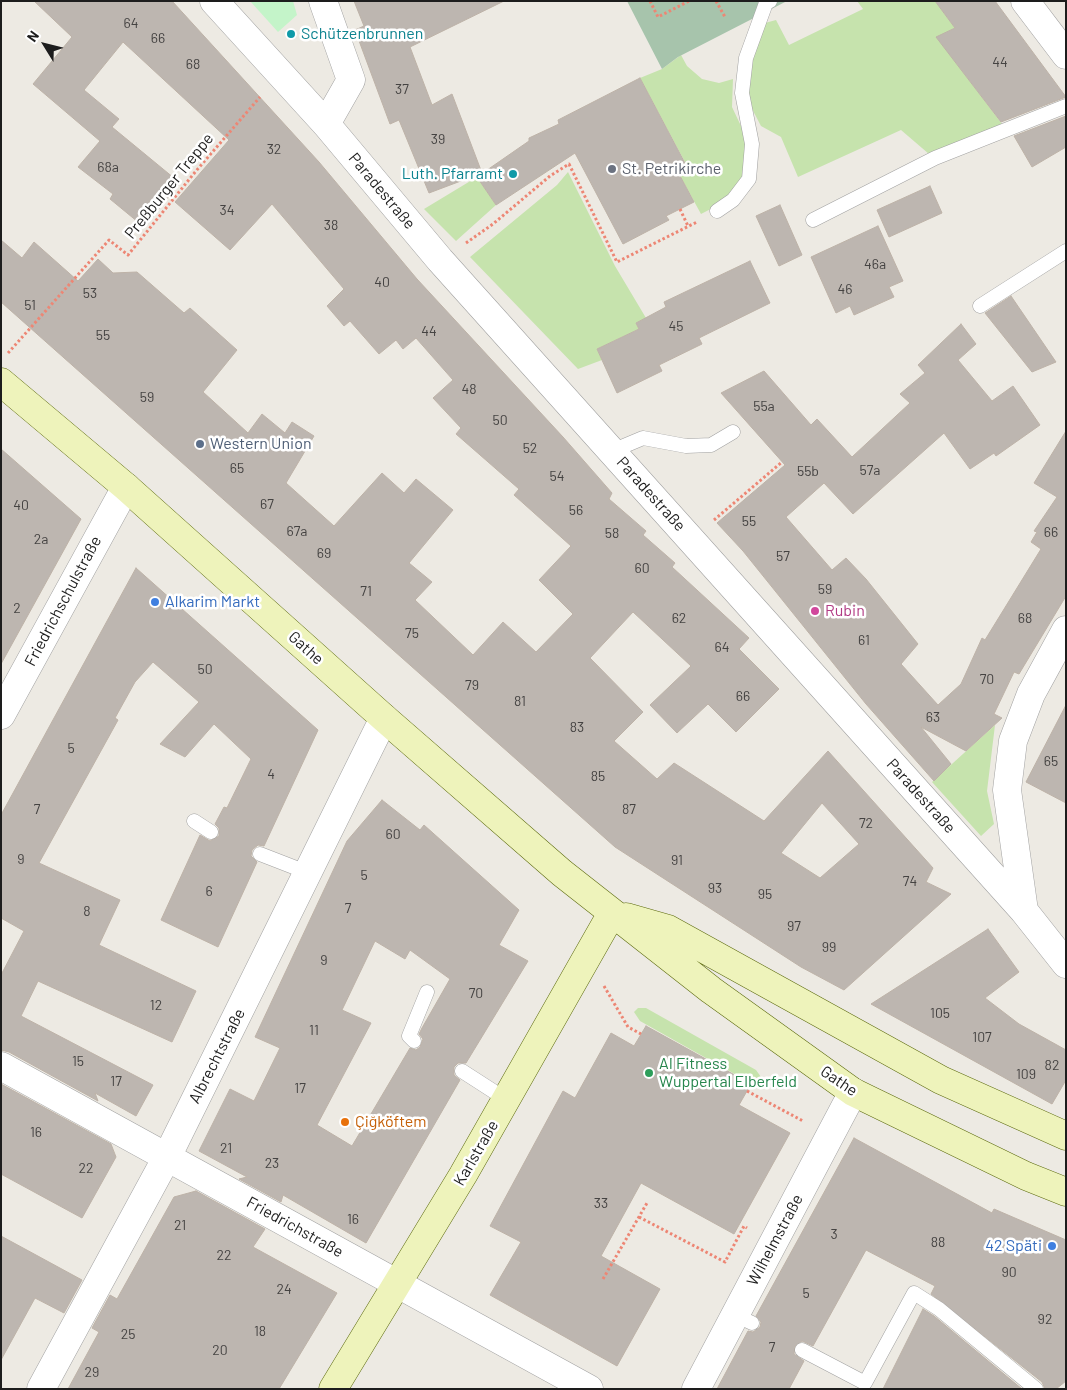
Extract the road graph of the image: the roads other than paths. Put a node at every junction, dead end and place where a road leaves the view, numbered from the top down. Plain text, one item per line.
1 (214, 1) edge
2 (323, 1) edge
3 (770, 1) edge
4 (1025, 1) edge
5 (1066, 55) edge
6 (1066, 106) edge
7 (326, 124) junction
8 (717, 211) road end
9 (813, 220) dead end
10 (1066, 251) edge
11 (980, 306) dead end
12 (1, 382) edge
13 (733, 432) dead end
14 (612, 452) junction
15 (126, 488) junction
16 (1066, 630) edge
17 (1, 715) edge
18 (384, 718) junction
19 (194, 821) dead end
20 (211, 832) dead end
21 (260, 854) dead end
22 (308, 873) junction
23 (1024, 911) junction
24 (612, 913) junction
25 (1066, 964) edge
26 (427, 992) dead end
27 (414, 1041) dead end
28 (1, 1066) edge
29 (462, 1071) dead end
30 (853, 1092) junction
31 (507, 1100) junction
32 (1066, 1136) edge
33 (167, 1157) junction
34 (1066, 1192) edge
35 (399, 1283) junction
36 (802, 1350) dead end
37 (41, 1389) edge
38 (334, 1389) edge
39 (589, 1389) edge
40 (696, 1389) edge
41 (1036, 1389) edge

1 - 7 street, Paradestraße
2 - 7 street
3 - 8 lane
4 - 5 street
6 - 9 lane
7 - 14 street, Paradestraße
10 - 11 lane
12 - 15 main road, Gathe
13 - 14 lane
14 - 23 street, Paradestraße
15 - 17 street, Friedrichschulstraße
15 - 18 main road, Gathe
16 - 23 street
18 - 22 street, Albrechtstraße
18 - 24 main road, Gathe
19 - 20 lane
21 - 22 lane
22 - 33 street, Albrechtstraße
23 - 25 street, Paradestraße
24 - 30 main road, Gathe
24 - 31 main road, Karlstraße
24 - 32 main road, Gathe
26 - 27 lane
28 - 33 street, Friedrichstraße
29 - 31 lane
30 - 34 main road, Gathe
30 - 40 street, Wilhelmstraße
31 - 35 main road, Karlstraße
33 - 35 street, Friedrichstraße
33 - 37 street, Albrechtstraße
35 - 38 main road, Karlstraße
35 - 39 street, Friedrichstraße
36 - 41 lane

